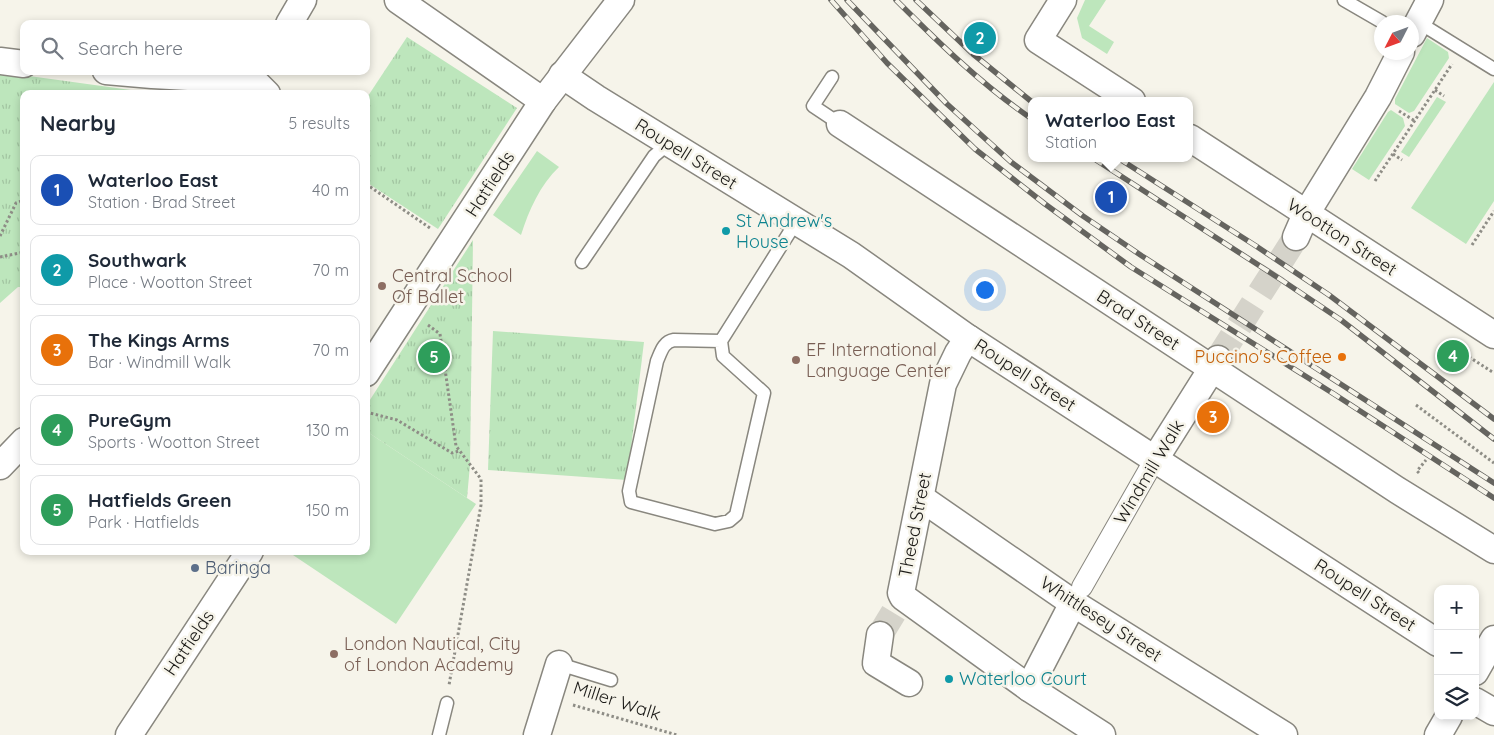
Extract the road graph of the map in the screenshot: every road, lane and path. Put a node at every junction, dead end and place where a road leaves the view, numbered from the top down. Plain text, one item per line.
1 (303, 0) edge
2 (398, 0) edge
3 (620, 0) edge
4 (1063, 0) edge
5 (1344, 0) edge
6 (1430, 0) edge
7 (1374, 17) edge
8 (291, 20) edge
9 (1419, 21) edge
10 (1419, 30) edge
11 (1462, 49) junction
12 (1398, 60) edge
13 (0, 61) edge
14 (20, 64) edge
15 (1494, 69) edge
16 (152, 75) edge
17 (562, 75) junction
18 (832, 77) dead end
19 (262, 83) edge
20 (1436, 90) junction
21 (1444, 96) dead end
22 (1126, 97) edge
23 (543, 100) junction
24 (840, 124) joint
25 (665, 140) junction
26 (1193, 140) edge
27 (1393, 154) junction
28 (1402, 160) dead end
29 (1375, 181) dead end
30 (370, 187) edge
31 (20, 202) edge
32 (1494, 211) edge
33 (1490, 217) junction
34 (1494, 219) edge
35 (796, 222) junction
36 (1301, 226) junction
37 (0, 236) edge
38 (451, 243) junction
39 (1472, 245) dead end
40 (20, 253) edge
41 (0, 257) edge
42 (582, 262) dead end
43 (425, 323) dead end
44 (1494, 335) edge
45 (968, 338) junction
46 (721, 341) junction
47 (1452, 346) dead end
48 (1215, 364) junction
49 (370, 367) edge
50 (1494, 373) edge
51 (1416, 405) dead end
52 (370, 413) edge
53 (20, 445) edge
54 (460, 451) junction
55 (1155, 459) junction
56 (1426, 460) dead end
57 (1494, 463) edge
58 (0, 466) edge
59 (1417, 471) dead end
60 (921, 498) junction
61 (1494, 550) edge
62 (247, 555) edge
63 (1077, 595) junction
64 (880, 635) tunnel mouth
65 (1494, 639) edge
66 (1434, 640) edge
67 (559, 664) joint
68 (1479, 665) edge
69 (611, 680) dead end
70 (909, 683) dead end
71 (551, 688) junction
72 (1029, 688) junction
73 (447, 703) joint
74 (1479, 703) edge
75 (1494, 712) edge
76 (1447, 720) edge
77 (129, 735) edge
78 (439, 735) edge
79 (537, 735) edge
80 (677, 735) edge
81 (1102, 735) edge
82 (1284, 735) edge
83 (1438, 735) edge

1 - 8 street
2 - 23 street
3 - 17 street, Hatfields
4 - 22 street
5 - 7 lane
6 - 9 street
10 - 11 lane
11 - 15 lane
11 - 20 path
12 - 36 street
13 - 14 street
16 - 19 street
17 - 23 street, Hatfields
17 - 25 street, Roupell Street
18 - 24 lane, Brad Street
20 - 21 path
20 - 27 path
23 - 38 street, Hatfields
24 - 48 street, Brad Street
25 - 35 street, Roupell Street
25 - 42 lane
26 - 36 street, Wootton Street
27 - 28 path
27 - 29 path
30 - 38 path
31 - 37 path
32 - 33 path
33 - 34 path
33 - 39 path
35 - 45 street, Roupell Street
35 - 46 lane
36 - 44 street, Wootton Street
38 - 49 street, Hatfields
40 - 41 path
43 - 54 path
45 - 55 street, Roupell Street
45 - 60 street, Theed Street
46 - 46 lane
47 - 50 path
48 - 55 street, Windmill Walk
48 - 61 street, Brad Street
51 - 57 path
52 - 54 path
53 - 58 street
54 - 73 path
55 - 63 street, Windmill Walk
55 - 66 street, Roupell Street
56 - 59 path
60 - 63 street, Whittlesey Street
60 - 72 street, Theed Street
62 - 77 street, Hatfields
63 - 72 street, Windmill Walk
63 - 82 street, Whittlesey Street
64 - 70 street
65 - 68 street
67 - 69 lane
67 - 71 street
71 - 79 street
71 - 80 path, Miller Walk
72 - 81 street, Theed Street
73 - 78 lane
74 - 75 street
76 - 83 street

